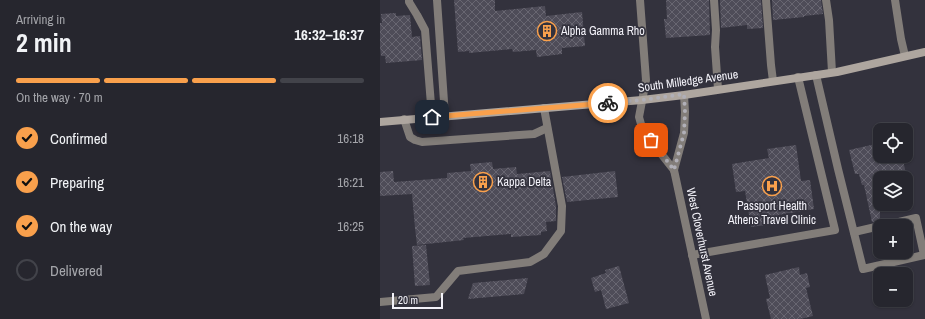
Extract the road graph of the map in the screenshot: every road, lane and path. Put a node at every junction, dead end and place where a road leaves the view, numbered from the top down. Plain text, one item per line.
1 (409, 0) edge
2 (437, 0) edge
3 (640, 0) edge
4 (714, 0) edge
5 (766, 0) edge
6 (826, 0) edge
7 (895, 0) edge
8 (925, 52) edge
9 (905, 56) junction
10 (832, 72) junction
11 (816, 74) junction
12 (798, 77) junction
13 (774, 81) junction
14 (718, 89) junction
15 (684, 94) junction
16 (642, 100) junction
17 (544, 108) junction
18 (445, 116) junction
19 (432, 117) junction
20 (404, 119) junction
21 (380, 122) edge
22 (547, 128) junction
23 (674, 170) junction
24 (912, 219) edge
25 (873, 228) edge
26 (854, 232) junction
27 (692, 255) junction
28 (913, 258) edge
29 (907, 259) edge
30 (380, 302) edge
31 (706, 319) edge

1 - 19 street
2 - 18 street
3 - 16 street, West Cloverhurst Avenue
4 - 14 street
5 - 13 street
6 - 10 street
7 - 9 street
8 - 9 main road, South Milledge Avenue
9 - 10 main road, South Milledge Avenue
10 - 11 main road, South Milledge Avenue
11 - 12 main road, South Milledge Avenue
11 - 26 street
12 - 13 main road, South Milledge Avenue
12 - 27 street
13 - 14 main road, South Milledge Avenue
14 - 15 main road, South Milledge Avenue
15 - 16 main road, South Milledge Avenue
15 - 23 street, West Cloverhurst Avenue
16 - 17 main road, South Milledge Avenue
16 - 23 street, West Cloverhurst Avenue
17 - 18 main road, South Milledge Avenue
17 - 22 street
18 - 19 main road, South Milledge Avenue
19 - 20 main road, South Milledge Avenue
20 - 21 main road, South Milledge Avenue
20 - 22 street
22 - 30 street
23 - 27 street, West Cloverhurst Avenue
24 - 28 street
25 - 26 street
26 - 29 street
27 - 31 street, West Cloverhurst Avenue

